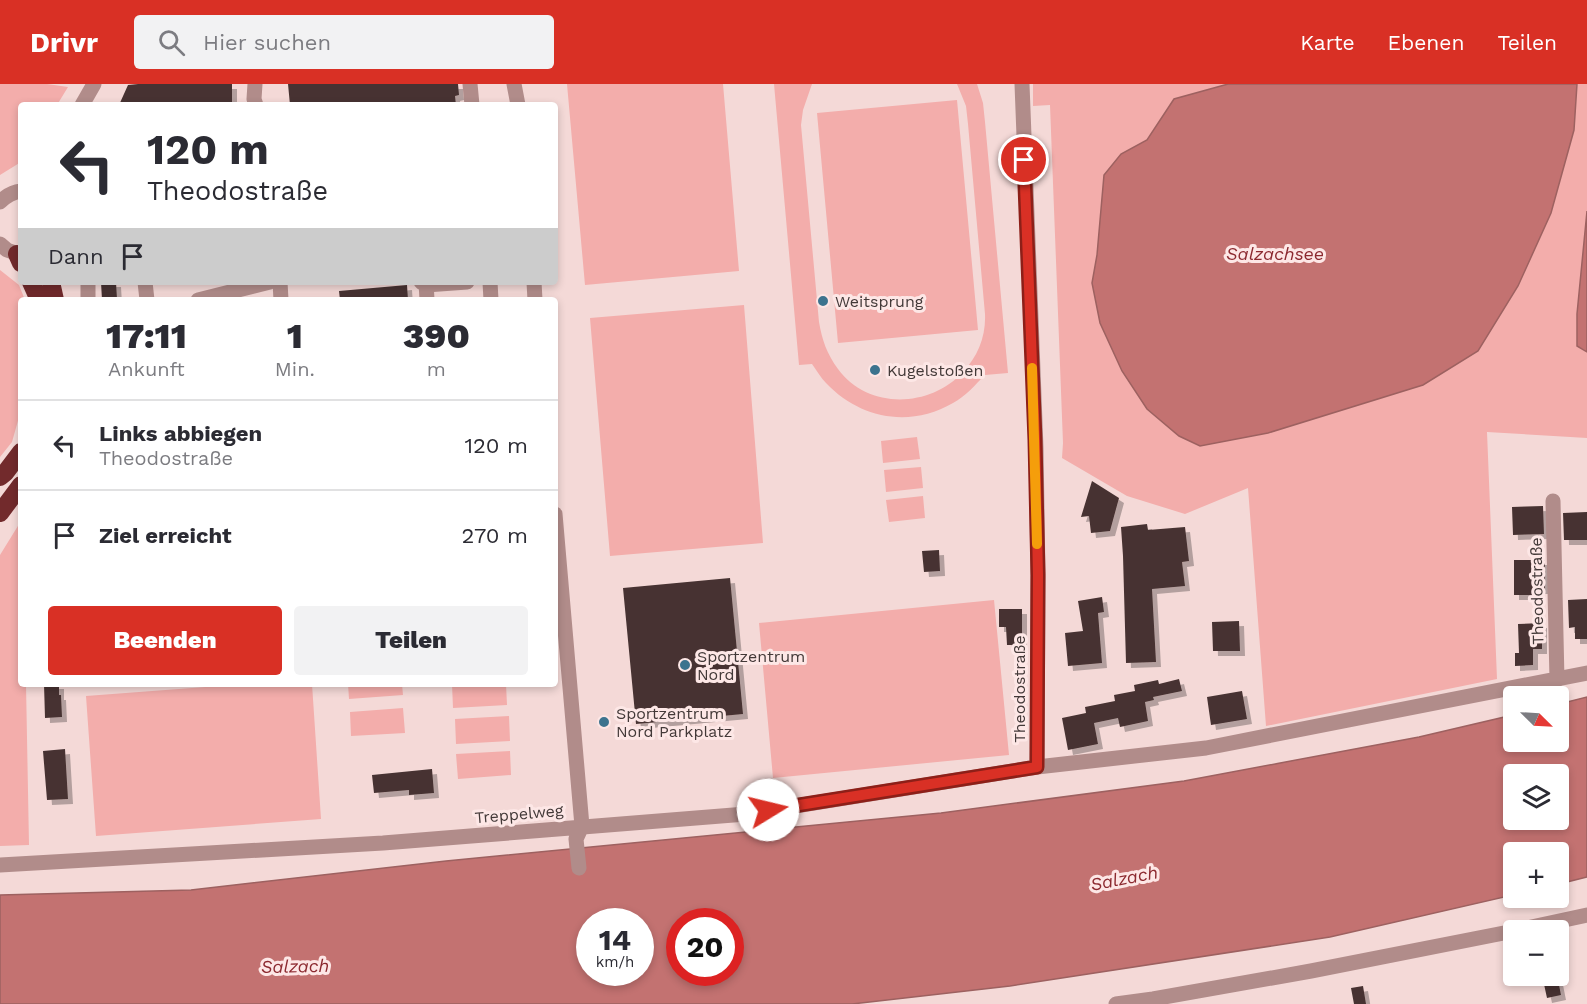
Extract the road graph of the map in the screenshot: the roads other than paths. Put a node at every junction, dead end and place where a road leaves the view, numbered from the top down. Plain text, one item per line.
1 (94, 84) edge
2 (255, 84) edge
3 (470, 84) edge
4 (514, 84) edge
5 (1022, 84) edge
6 (84, 102) edge
7 (255, 102) edge
8 (471, 102) edge
9 (517, 102) edge
10 (18, 192) edge
11 (0, 202) edge
12 (0, 244) edge
13 (18, 256) edge
14 (258, 285) edge
15 (442, 285) edge
16 (425, 287) edge
17 (210, 297) edge
18 (18, 457) edge
19 (0, 477) edge
20 (18, 489) edge
21 (1553, 501) dead end
22 (0, 513) edge
23 (558, 549) edge
24 (1587, 673) edge
25 (1557, 680) junction
26 (1037, 767) junction
27 (582, 826) junction
28 (0, 866) edge
29 (579, 868) dead end
30 (1587, 915) edge
31 (1563, 920) edge
32 (1503, 933) edge
33 (1116, 1004) edge

1 - 6 street
2 - 7 street
3 - 8 street
4 - 9 street
5 - 26 street, Theodostraße
10 - 11 street
12 - 13 street
14 - 17 street
15 - 16 street
18 - 19 highway
20 - 22 highway
21 - 25 street, Theodostraße
23 - 27 street
24 - 25 street
25 - 26 street
26 - 27 street, Treppelweg
27 - 28 street, Treppelweg
27 - 29 street
30 - 31 street
32 - 33 street

